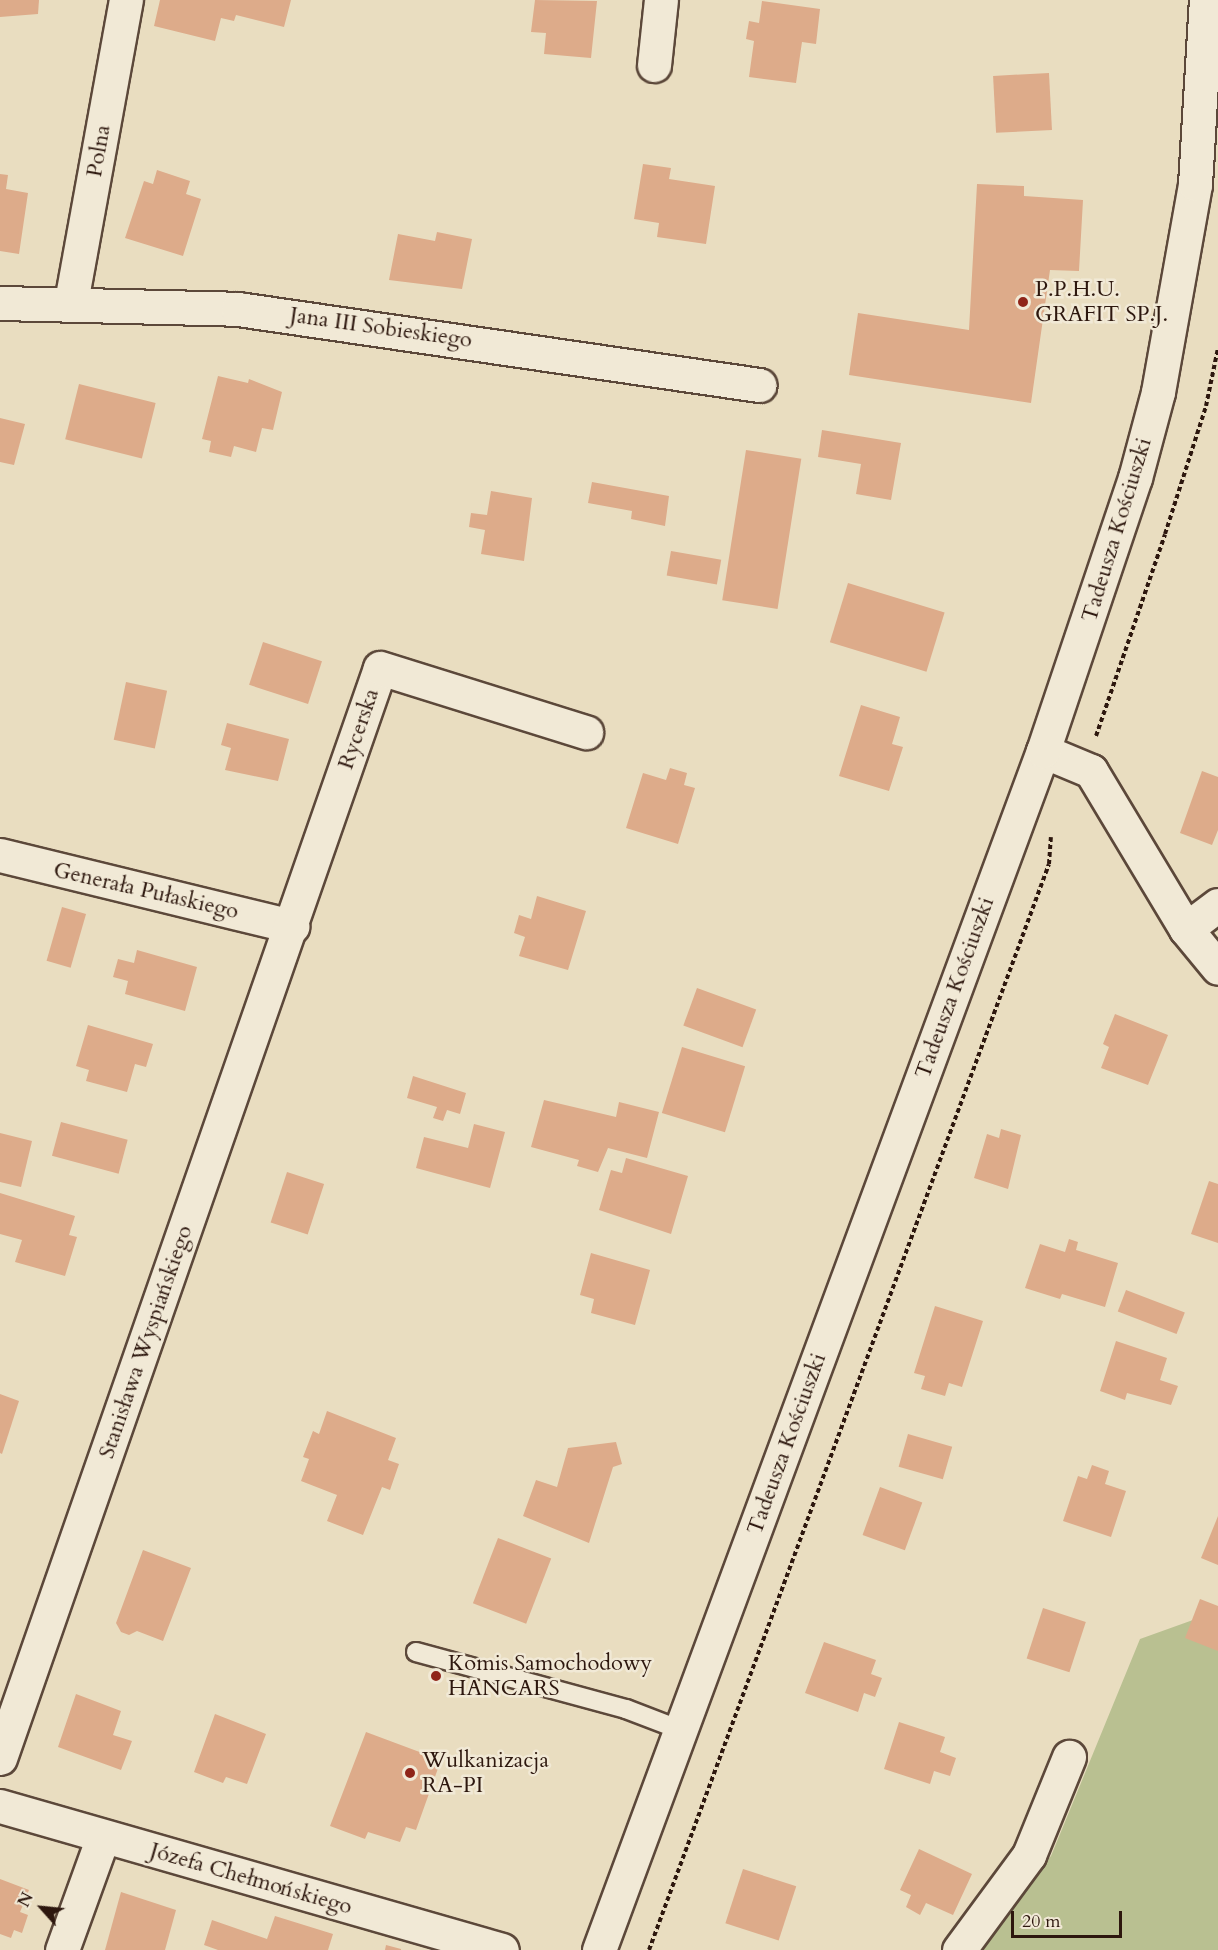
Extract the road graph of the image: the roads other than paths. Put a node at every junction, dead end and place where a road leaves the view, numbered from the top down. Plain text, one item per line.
1 (126, 0) edge
2 (661, 0) edge
3 (1206, 0) edge
4 (654, 66) dead end
5 (71, 302) junction
6 (0, 303) edge
7 (759, 385) dead end
8 (586, 732) dead end
9 (1043, 751) junction
10 (0, 855) edge
11 (1218, 905) edge
12 (292, 926) junction
13 (1186, 929) junction
14 (1218, 968) edge
15 (416, 1652) dead end
16 (681, 1730) junction
17 (1069, 1756) dead end
18 (0, 1758) edge
19 (0, 1806) edge
20 (103, 1837) junction
21 (62, 1950) edge
22 (502, 1950) edge
23 (599, 1950) edge
24 (958, 1950) edge

1 - 5 street, Polna
2 - 4 street
3 - 9 street, Tadeusza Kościuszki
5 - 6 street, Jana III Sobieskiego
5 - 7 street, Jana III Sobieskiego
8 - 12 street, Rycerska
9 - 13 street
9 - 16 street, Tadeusza Kościuszki
10 - 12 street, Generała Pułaskiego
11 - 13 street
12 - 18 street, Stanisława Wyspiańskiego
13 - 14 street
15 - 16 lane
16 - 23 street, Tadeusza Kościuszki
17 - 24 street
19 - 20 street, Józefa Chełmońskiego
20 - 21 street
20 - 22 street, Józefa Chełmońskiego

